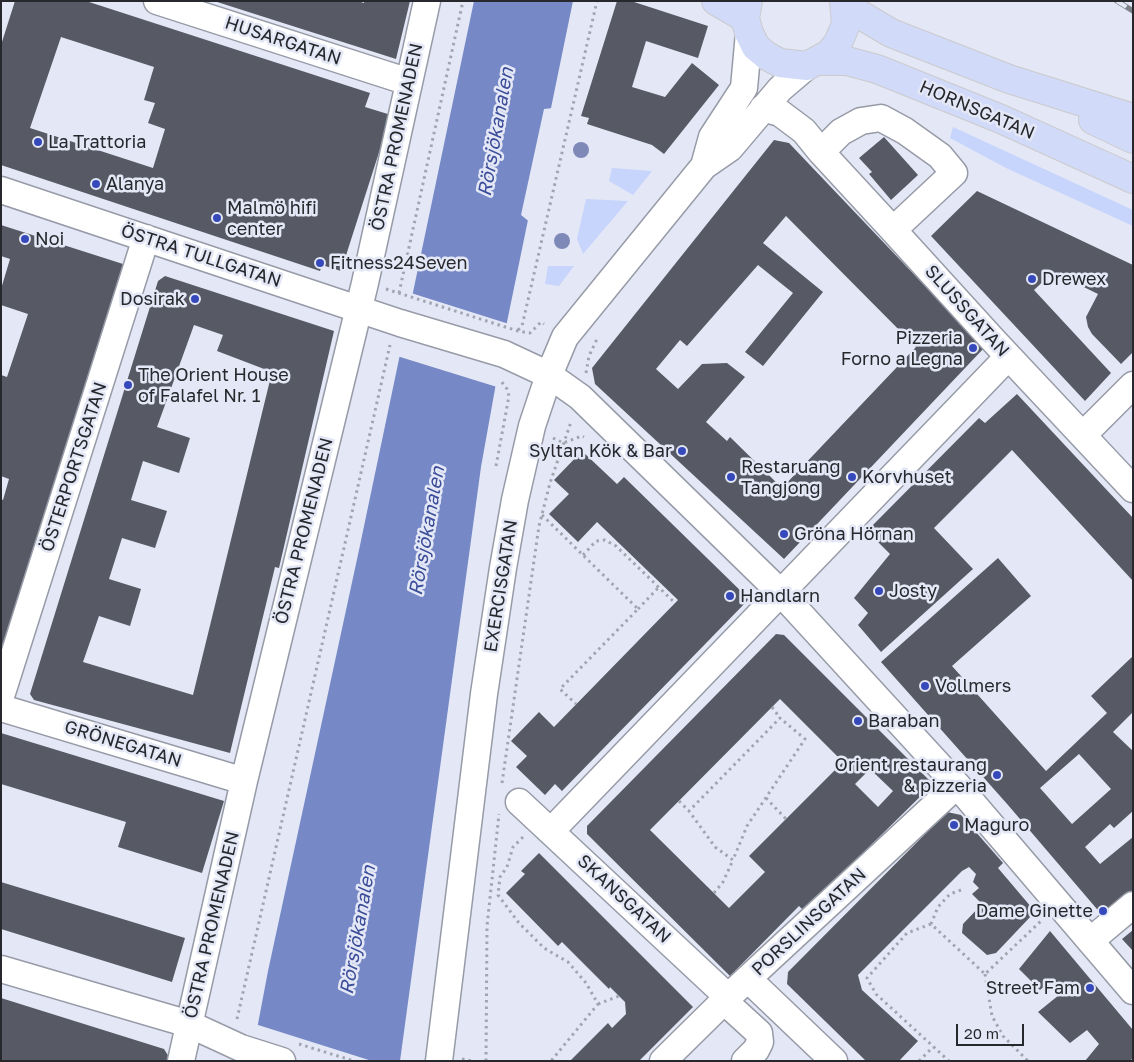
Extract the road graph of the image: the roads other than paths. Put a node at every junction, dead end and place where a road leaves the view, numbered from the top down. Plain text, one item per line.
1 (157, 1) edge
2 (427, 1) edge
3 (716, 1) edge
4 (845, 2) edge
5 (747, 17) edge
6 (811, 63) junction
7 (1008, 79) junction
8 (409, 82) junction
9 (763, 108) junction
10 (1133, 118) edge
11 (1133, 139) edge
12 (821, 152) junction
13 (704, 166) junction
14 (1133, 179) edge
15 (1, 190) edge
16 (894, 230) junction
17 (146, 238) junction
18 (358, 309) junction
19 (1008, 357) junction
20 (549, 375) junction
21 (1133, 384) edge
22 (1083, 435) junction
23 (1133, 489) edge
24 (780, 592) junction
25 (1, 696) edge
26 (1, 708) edge
27 (244, 781) junction
28 (957, 785) junction
29 (507, 800) road end
30 (545, 826) junction
31 (1133, 905) edge
32 (1090, 941) junction
33 (1, 969) edge
34 (748, 979) junction
35 (1133, 991) edge
36 (726, 999) junction
37 (190, 1024) junction
38 (181, 1061) edge
39 (282, 1061) edge
40 (439, 1061) edge
41 (663, 1061) edge
42 (745, 1061) edge
43 (834, 1061) edge

1 - 8 street, HUSARGATAN
2 - 8 street, ÖSTRA PROMENADEN
3 - 5 main road, HORNSGATAN
4 - 6 main road
4 - 7 main road
5 - 6 main road, HORNSGATAN
5 - 13 street, EXERCISGATAN
6 - 9 street, EXERCISGATAN
6 - 14 main road, HORNSGATAN
7 - 10 main road
7 - 11 main road
8 - 18 street, ÖSTRA PROMENADEN
9 - 12 street, SLUSSGATAN
9 - 13 street, EXERCISGATAN
12 - 16 street, SLUSSGATAN
12 - 16 street
13 - 20 street, EXERCISGATAN
15 - 17 street, ÖSTRA TULLGATAN
16 - 19 street, SLUSSGATAN
17 - 18 street, ÖSTRA TULLGATAN
17 - 25 street, ÖSTERPORTSGATAN
18 - 20 street, ÖSTRA TULLGATAN
18 - 27 street, ÖSTRA PROMENADEN
19 - 22 street, SLUSSGATAN
19 - 24 street
20 - 24 street
20 - 40 street, EXERCISGATAN
21 - 22 street
22 - 23 street, SLUSSGATAN
24 - 28 street
24 - 30 street
26 - 27 street, GRÖNEGATAN
27 - 37 street, ÖSTRA PROMENADEN
28 - 32 street
28 - 34 street, PORSLINSGATAN
29 - 30 street, SKANSGATAN
30 - 36 street, SKANSGATAN
31 - 32 street
32 - 35 street
33 - 37 street
34 - 36 street, PORSLINSGATAN
34 - 43 street
36 - 41 street, PORSLINSGATAN
36 - 42 street, SKANSGATAN
37 - 38 street, ÖSTRA PROMENADEN
37 - 39 street

